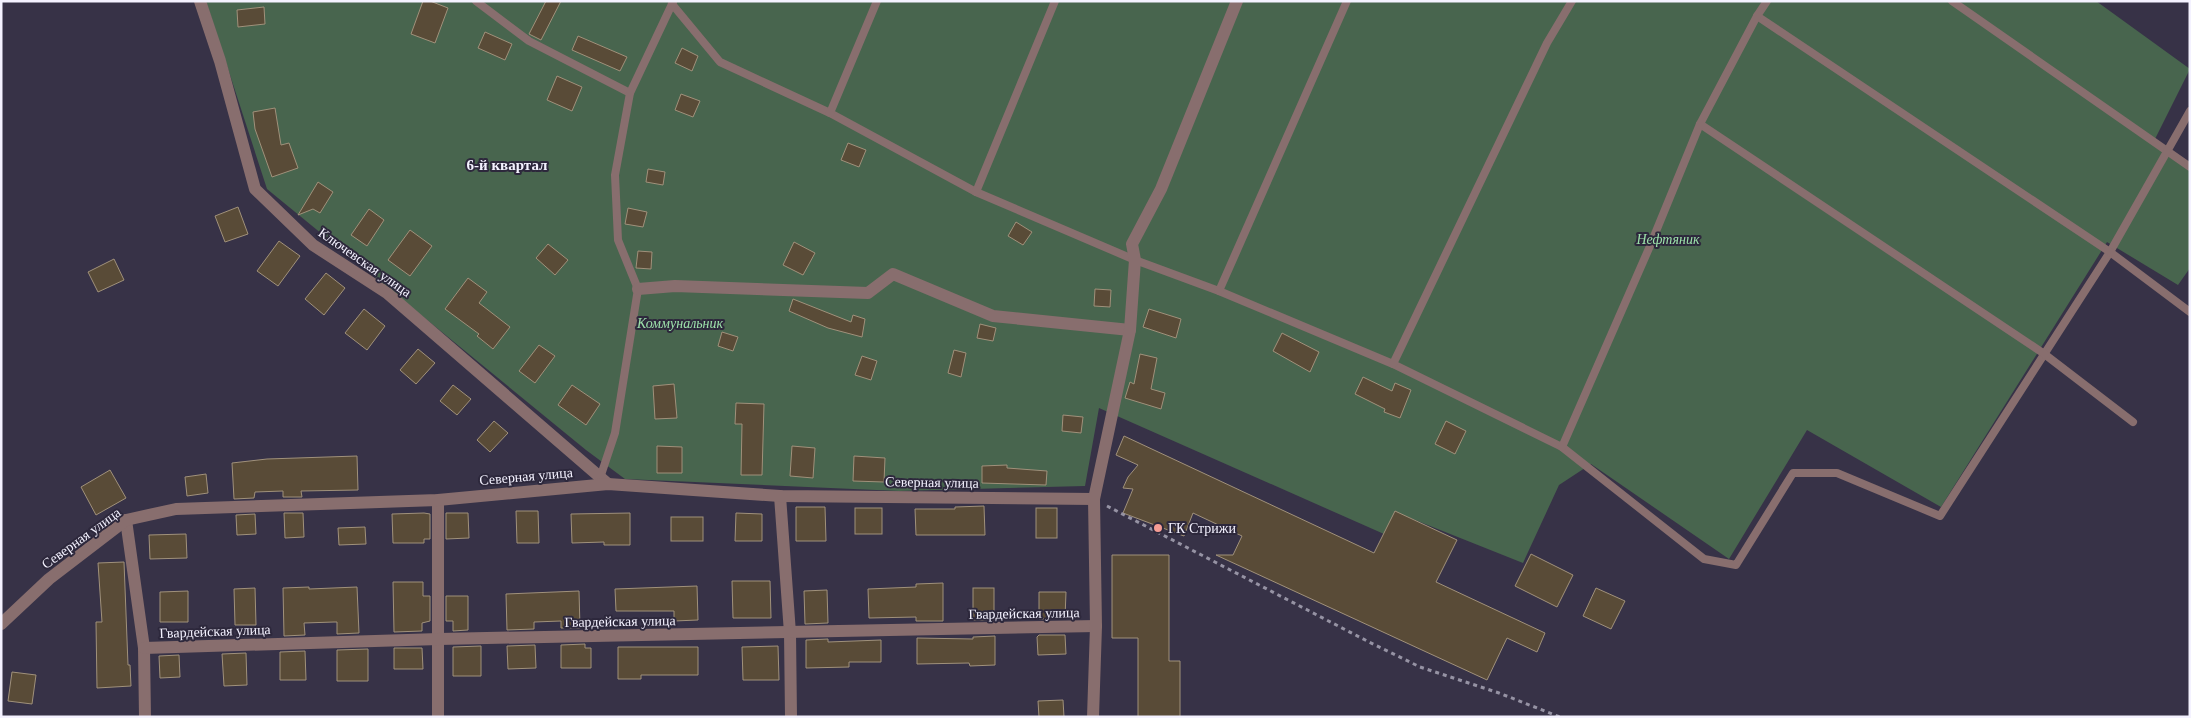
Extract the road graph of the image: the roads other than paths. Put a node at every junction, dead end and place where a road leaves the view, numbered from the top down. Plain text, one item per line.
1 (200, 1) edge
2 (476, 1) edge
3 (877, 1) edge
4 (1056, 1) edge
5 (1237, 1) edge
6 (1347, 1) edge
7 (1572, 1) edge
8 (1767, 1) edge
9 (1952, 1) edge
10 (673, 2) edge
11 (1757, 16) junction
12 (630, 93) junction
13 (2190, 111) edge
14 (830, 113) junction
15 (1700, 124) junction
16 (2168, 152) junction
17 (2190, 167) edge
18 (976, 192) junction
19 (2110, 252) junction
20 (1135, 260) junction
21 (638, 289) junction
22 (1219, 291) junction
23 (2190, 312) edge
24 (1130, 330) junction
25 (2044, 353) junction
26 (1393, 364) junction
27 (2133, 422) dead end
28 (1562, 447) junction
29 (604, 481) junction
30 (780, 496) junction
31 (1094, 499) junction
32 (438, 500) junction
33 (126, 520) junction
34 (1, 624) edge
35 (1096, 626) junction
36 (790, 633) junction
37 (439, 639) junction
38 (144, 648) junction
39 (145, 717) edge
40 (438, 717) edge
41 (791, 717) edge
42 (1093, 717) edge

1 - 29 street, Ключевская улица
2 - 12 lane
3 - 14 lane
4 - 18 lane
5 - 20 street
6 - 22 lane
7 - 26 lane
8 - 11 lane
9 - 16 lane
10 - 12 lane
10 - 14 lane
11 - 15 lane
11 - 19 lane
12 - 21 lane
13 - 16 lane
14 - 18 lane
15 - 25 lane
15 - 28 lane
16 - 17 lane
16 - 19 lane
18 - 20 lane
19 - 23 lane
19 - 25 lane
20 - 22 lane
20 - 24 street
21 - 24 street
21 - 29 lane
22 - 26 lane
24 - 31 street
25 - 27 lane
25 - 28 lane
26 - 28 lane
29 - 30 street, Северная улица
29 - 32 street, Северная улица
30 - 31 street, Северная улица
30 - 36 street
31 - 35 street
32 - 33 street, Северная улица
32 - 37 street
33 - 34 street, Северная улица
33 - 38 street
35 - 36 street, Гвардейская улица
35 - 42 street
36 - 37 street, Гвардейская улица
36 - 41 street
37 - 38 street, Гвардейская улица
37 - 40 street
38 - 39 street

